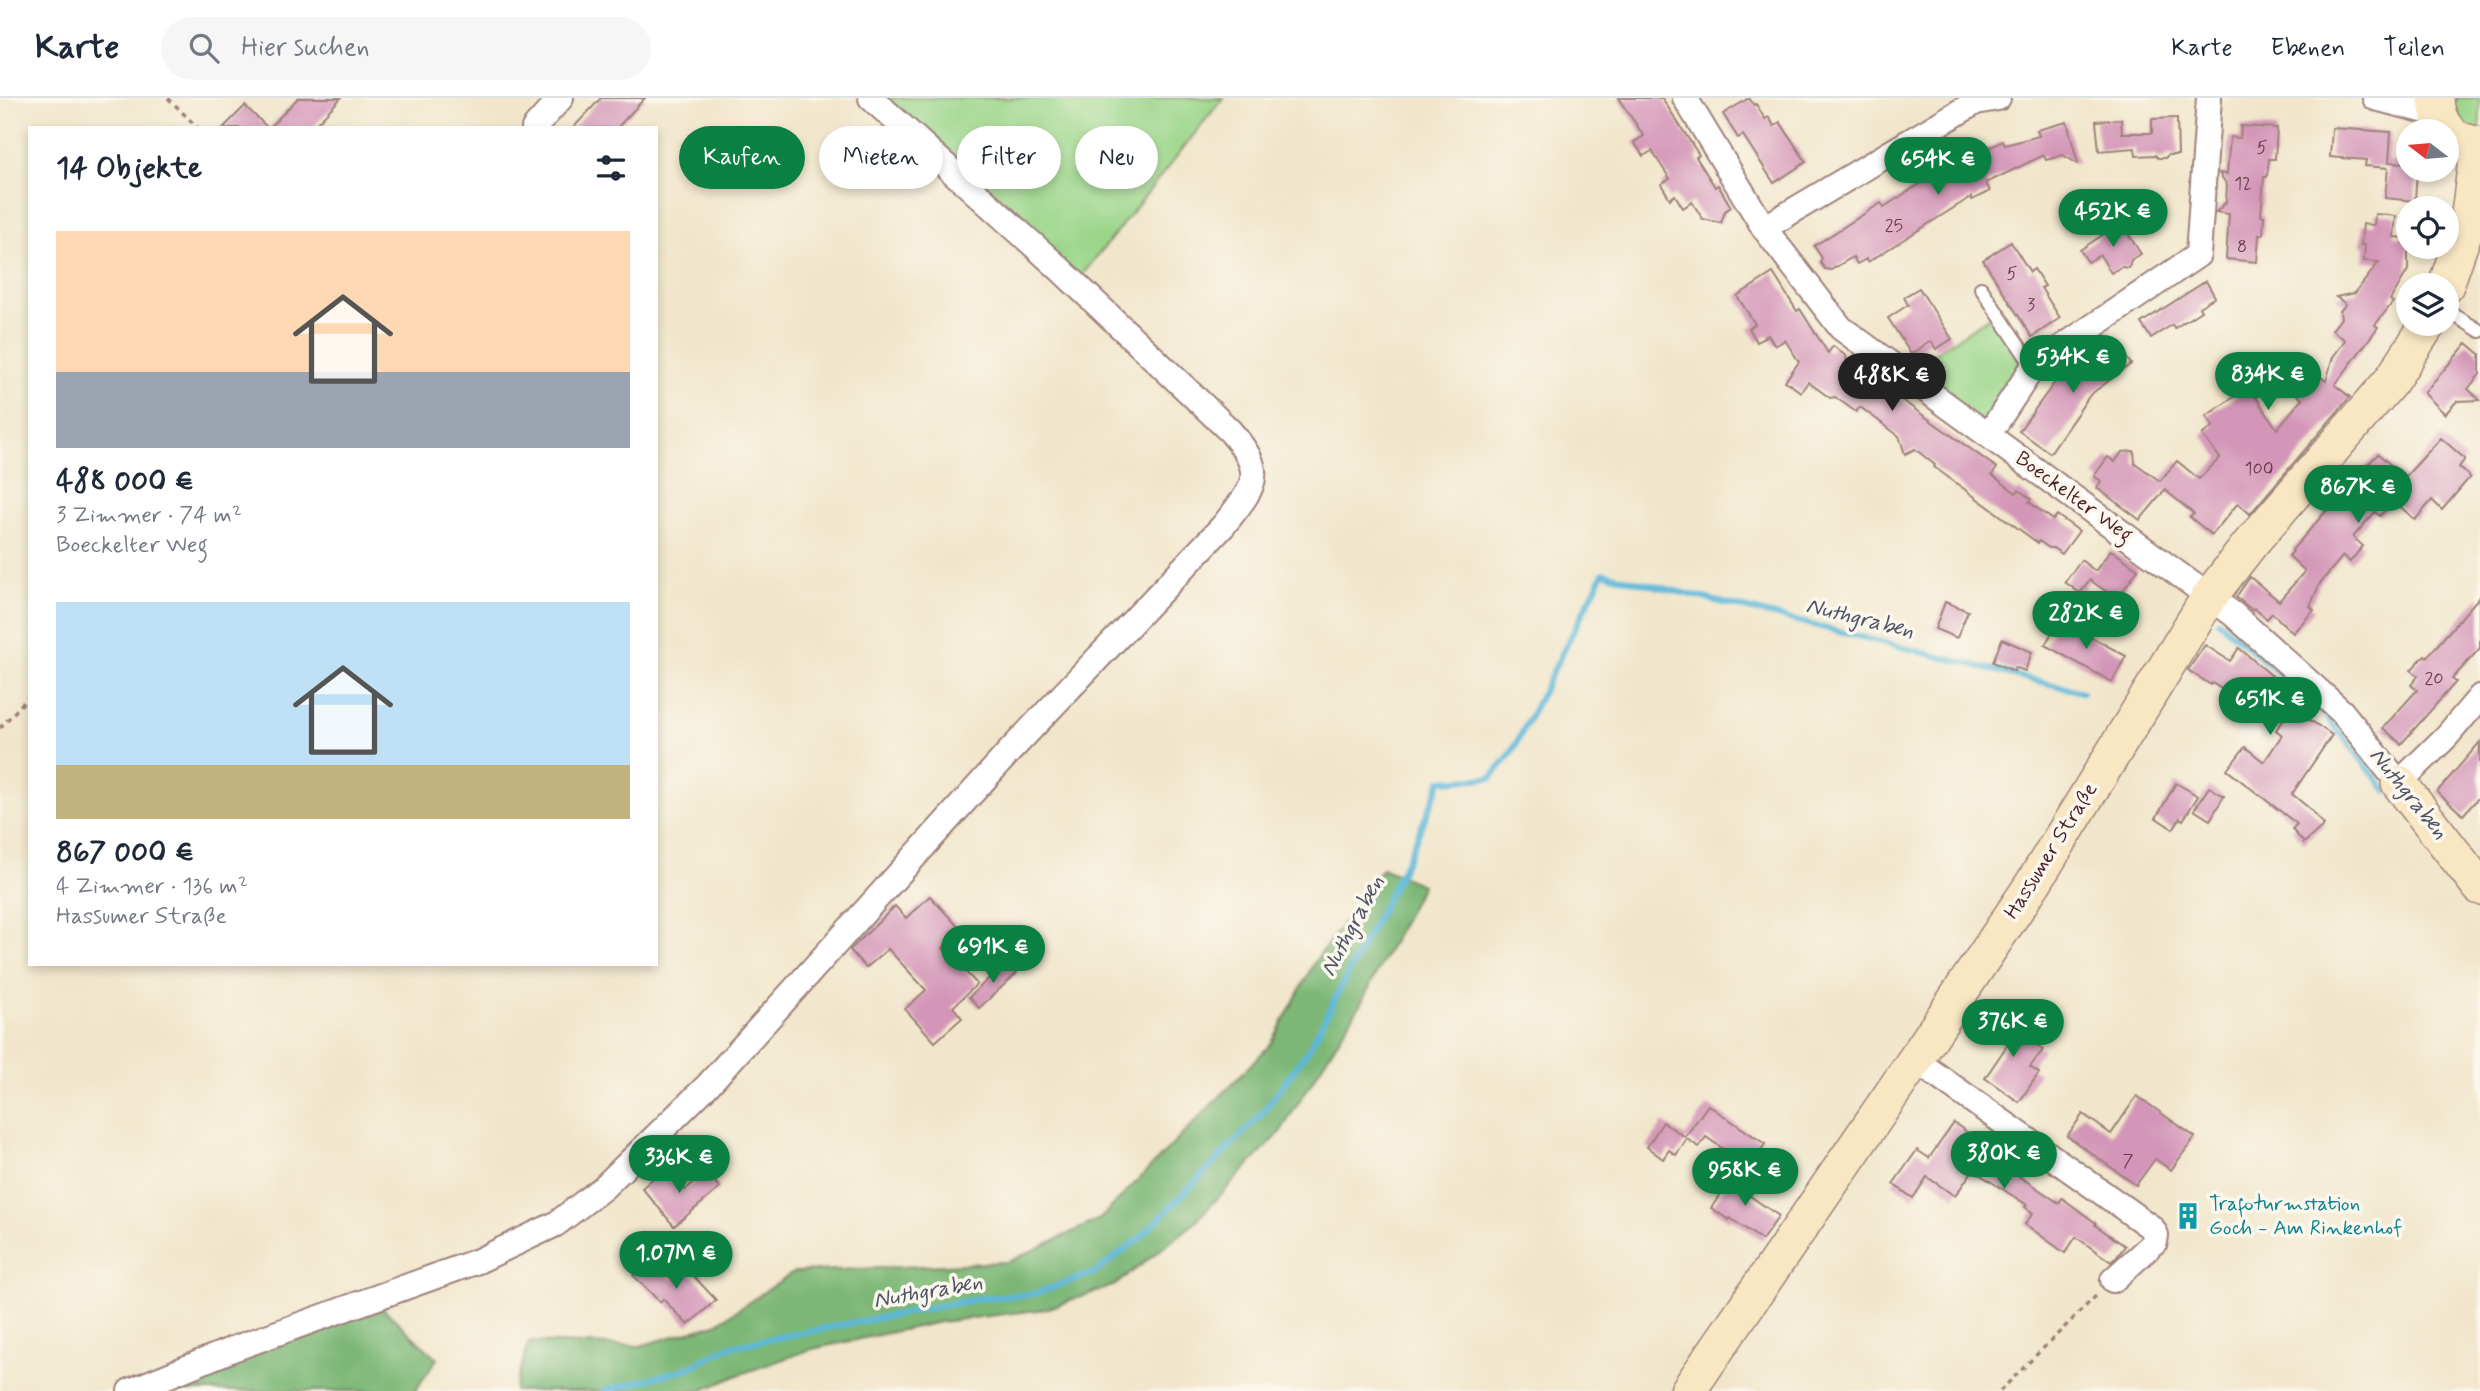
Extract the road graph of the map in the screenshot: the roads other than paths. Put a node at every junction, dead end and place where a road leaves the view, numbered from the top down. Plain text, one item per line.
1 (561, 98) edge
2 (871, 98) edge
3 (1685, 98) edge
4 (2209, 98) edge
5 (2375, 98) edge
6 (1982, 99) edge
7 (2437, 106) edge
8 (536, 126) edge
9 (2479, 144) edge
10 (1764, 228) junction
11 (2450, 273) edge
12 (1981, 288) dead end
13 (2459, 318) edge
14 (2480, 331) edge
15 (2420, 336) edge
16 (2033, 367) junction
17 (1989, 434) junction
18 (2209, 597) junction
19 (2480, 696) edge
20 (2399, 783) junction
21 (2479, 885) edge
22 (1915, 1060) junction
23 (2113, 1280) road end
24 (130, 1391) edge
25 (1688, 1391) edge

1 - 8 street
2 - 24 street
3 - 10 street, Boeckelter Weg
4 - 16 street
5 - 7 street
6 - 10 street
7 - 9 street
9 - 11 street
10 - 17 street, Boeckelter Weg
12 - 16 lane
13 - 14 lane
15 - 18 street, Hassumer Straße
16 - 17 street
17 - 18 street, Boeckelter Weg
18 - 20 street, Boeckelter Weg
18 - 22 street, Hassumer Straße
19 - 20 street
20 - 21 street, Boeckelter Weg
22 - 23 street
22 - 25 street, Hassumer Straße

